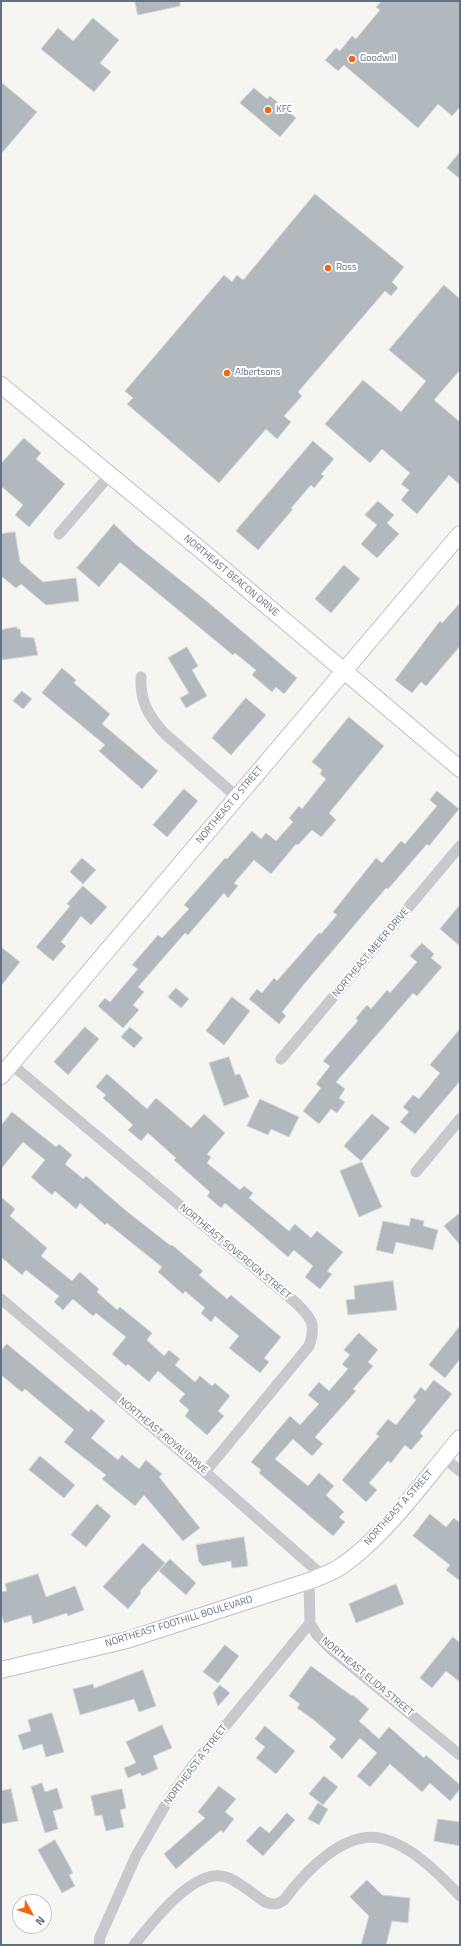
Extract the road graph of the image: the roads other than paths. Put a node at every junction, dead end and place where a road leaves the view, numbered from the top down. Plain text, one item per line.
1 (1, 385) edge
2 (109, 476) junction
3 (59, 534) dead end
4 (460, 534) edge
5 (343, 671) junction
6 (141, 677) dead end
7 (460, 769) edge
8 (237, 797) junction
9 (460, 846) edge
10 (281, 1059) dead end
11 (6, 1070) edge
12 (460, 1119) edge
13 (416, 1172) dead end
14 (1, 1299) edge
15 (460, 1438) edge
16 (443, 1457) junction
17 (460, 1471) edge
18 (205, 1472) junction
19 (316, 1578) junction
20 (310, 1623) junction
21 (1, 1670) edge
22 (460, 1755) edge
23 (460, 1896) edge
24 (99, 1945) edge
25 (134, 1945) edge

1 - 2 street, NORTHEAST BEACON DRIVE
2 - 3 street
2 - 5 street, NORTHEAST BEACON DRIVE
4 - 5 street, NORTHEAST D STREET
5 - 7 street, NORTHEAST BEACON DRIVE
5 - 8 street, NORTHEAST D STREET
6 - 8 street
8 - 11 street, NORTHEAST D STREET
9 - 10 street, NORTHEAST MEIER DRIVE
11 - 18 street, NORTHEAST SOVEREIGN STREET
12 - 13 street
14 - 18 street, NORTHEAST ROYAL DRIVE
15 - 16 street, NORTHEAST A STREET
16 - 17 street
16 - 19 street, NORTHEAST A STREET
18 - 19 street, NORTHEAST ROYAL DRIVE
19 - 20 street
19 - 21 street, NORTHEAST FOOTHILL BOULEVARD
20 - 22 street, NORTHEAST ELIDA STREET
20 - 24 street, NORTHEAST A STREET
23 - 25 street

